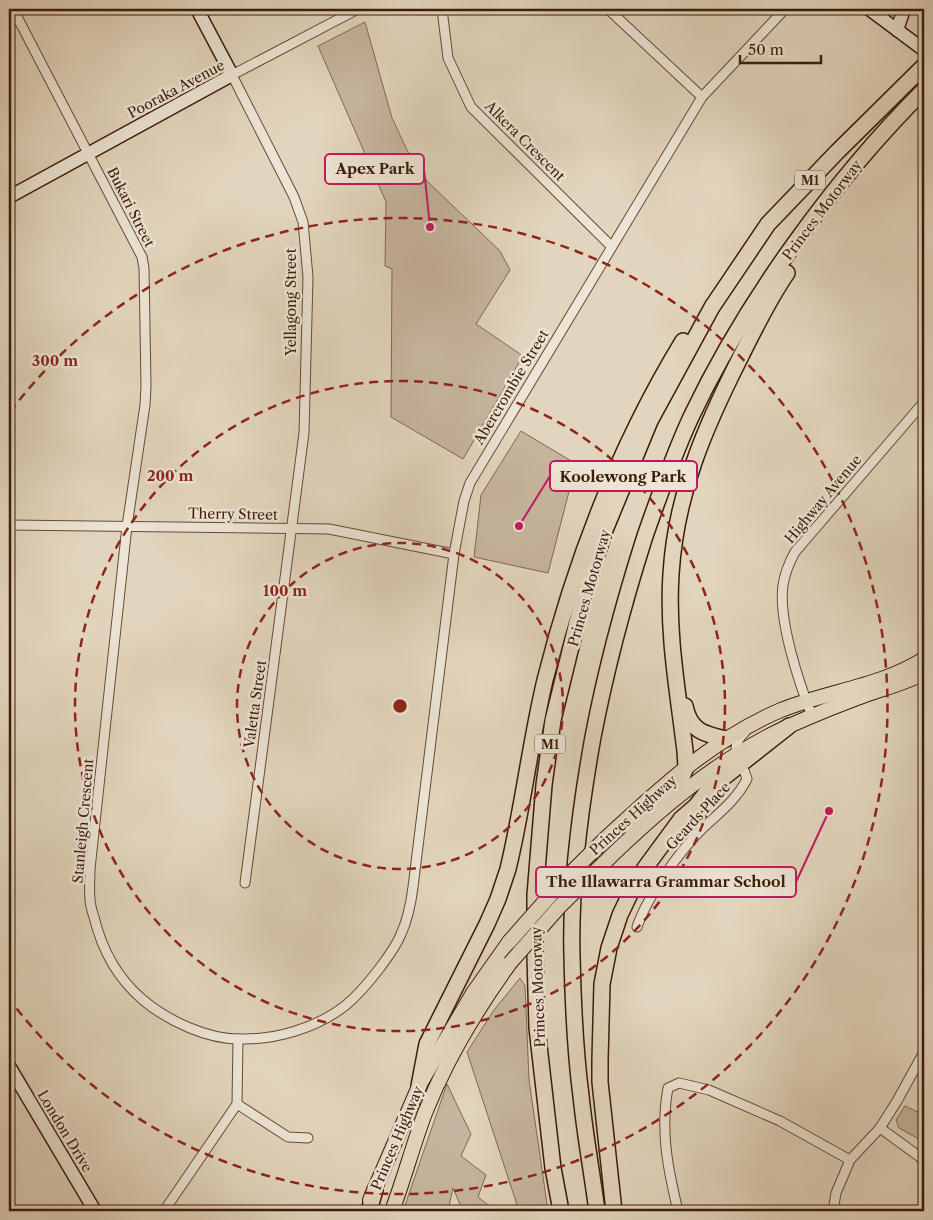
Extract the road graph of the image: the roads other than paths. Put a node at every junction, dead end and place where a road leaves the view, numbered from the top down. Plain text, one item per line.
1 (13, 9) edge
2 (197, 9) edge
3 (358, 9) edge
4 (442, 9) edge
5 (608, 9) edge
6 (785, 9) edge
7 (869, 9) edge
8 (904, 9) edge
9 (897, 30) junction
10 (921, 48) edge
11 (924, 66) edge
12 (232, 75) junction
13 (924, 90) edge
14 (702, 97) junction
15 (924, 101) edge
16 (88, 153) junction
17 (9, 197) edge
18 (611, 246) junction
19 (712, 307) junction
20 (924, 402) edge
21 (9, 525) edge
22 (127, 526) junction
23 (292, 529) junction
24 (454, 554) junction
25 (671, 613) junction
26 (924, 659) edge
27 (924, 673) edge
28 (806, 702) junction
29 (812, 716) junction
30 (754, 724) junction
31 (789, 726) joint
32 (726, 739) junction
33 (739, 760) junction
34 (686, 767) junction
35 (633, 834) junction
36 (419, 843) joint
37 (245, 882) dead end
38 (637, 928) dead end
39 (238, 1040) junction
40 (924, 1052) edge
41 (9, 1066) edge
42 (419, 1086) junction
43 (237, 1104) junction
44 (880, 1128) junction
45 (308, 1138) dead end
46 (850, 1160) junction
47 (924, 1163) edge
48 (375, 1190) junction
49 (95, 1211) edge
50 (164, 1211) edge
51 (364, 1211) edge
52 (369, 1211) edge
53 (392, 1211) edge
54 (560, 1211) edge
55 (597, 1211) edge
56 (614, 1211) edge
57 (678, 1211) edge
58 (833, 1211) edge

1 - 16 street, Bukari Street
2 - 12 street, Yellagong Street
3 - 12 street, Pooraka Avenue
4 - 18 street, Alkera Crescent
5 - 14 street
6 - 14 street, Abercrombie Street
7 - 9 street
8 - 9 street
9 - 10 street
11 - 19 highway, Princes Motorway / M1
12 - 16 street, Pooraka Avenue
12 - 23 street, Yellagong Street
13 - 55 highway, Princes Motorway / M1
14 - 18 street, Abercrombie Street
15 - 25 highway
16 - 17 street, Pooraka Avenue
16 - 22 street, Bukari Street
18 - 24 street, Abercrombie Street
19 - 42 highway
19 - 54 highway, Princes Motorway / M1
20 - 28 street, Highway Avenue
21 - 22 street, Therry Street
22 - 23 street, Therry Street
22 - 39 street, Stanleigh Crescent
23 - 24 street, Therry Street
23 - 37 street, Valetta Street
24 - 36 street, Abercrombie Street
25 - 32 highway
25 - 34 highway
26 - 28 main road, Princes Highway
27 - 29 main road
28 - 29 street, Highway Avenue
28 - 30 main road, Princes Highway
29 - 31 main road
30 - 32 main road, Princes Highway
30 - 33 street, Geards Place
31 - 33 highway
32 - 34 main road, Princes Highway
33 - 35 main road, Princes Highway
33 - 38 street, Geards Place
33 - 56 highway
34 - 35 highway
34 - 42 main road, Princes Highway, bridge
35 - 53 main road, Princes Highway, bridge
36 - 39 street, Stanleigh Crescent
39 - 43 street
40 - 44 street
41 - 49 street, London Drive
42 - 48 main road, Princes Highway
43 - 45 street
43 - 50 street
44 - 46 street
44 - 47 street
46 - 57 street
46 - 58 street
48 - 51 main road, Princes Highway
48 - 52 highway

